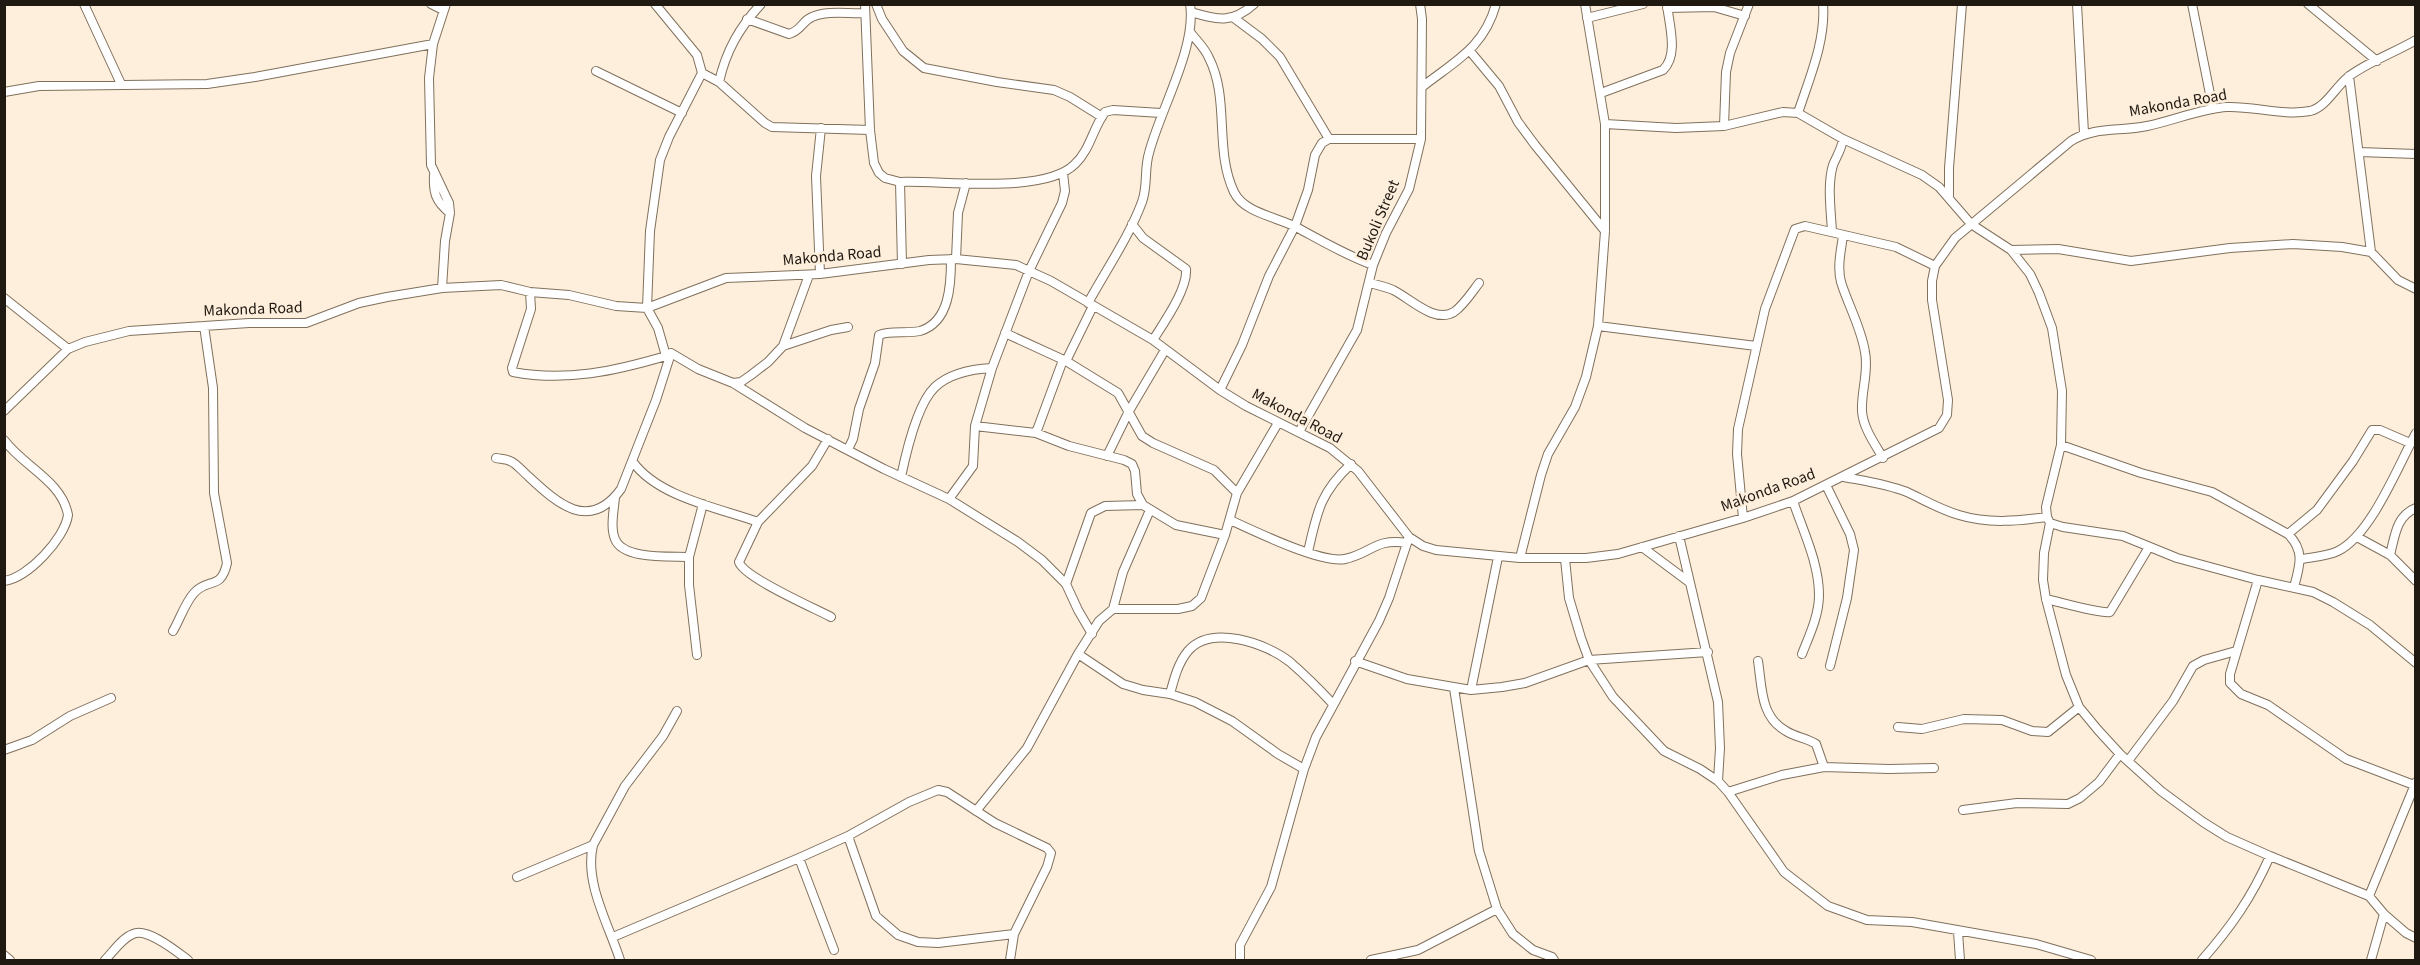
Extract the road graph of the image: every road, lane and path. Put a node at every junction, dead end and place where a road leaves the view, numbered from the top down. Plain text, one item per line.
1 (84, 4) edge
2 (431, 4) edge
3 (655, 4) edge
4 (761, 4) edge
5 (876, 4) edge
6 (1254, 4) edge
7 (1420, 4) edge
8 (1496, 4) edge
9 (1585, 4) edge
10 (1643, 4) edge
11 (1749, 4) edge
12 (1823, 4) edge
13 (1962, 4) edge
14 (2077, 4) edge
15 (2193, 4) edge
16 (2308, 4) edge
17 (1667, 6) edge
18 (444, 7) edge
19 (1191, 8) edge
20 (865, 9) edge
21 (1745, 16) junction
22 (1234, 18) junction
23 (1587, 18) junction
24 (747, 20) junction
25 (1190, 32) junction
26 (2415, 40) edge
27 (433, 44) junction
28 (1470, 50) junction
29 (2377, 61) junction
30 (596, 71) dead end
31 (702, 73) junction
32 (2349, 76) junction
33 (719, 82) junction
34 (121, 84) junction
35 (1422, 87) junction
36 (4, 93) edge
37 (1601, 93) junction
38 (2213, 109) junction
39 (682, 113) junction
40 (1161, 113) junction
41 (1798, 113) junction
42 (1102, 117) junction
43 (1605, 124) junction
44 (1724, 126) junction
45 (821, 128) junction
46 (870, 130) junction
47 (2084, 133) junction
48 (1329, 139) junction
49 (1421, 139) junction
50 (1843, 139) junction
51 (2359, 152) junction
52 (2415, 154) edge
53 (1064, 173) junction
54 (900, 182) junction
55 (966, 183) junction
56 (1948, 196) junction
57 (1131, 224) junction
58 (1971, 224) junction
59 (1295, 226) junction
60 (1605, 231) junction
61 (1832, 232) junction
62 (1843, 236) junction
63 (2011, 250) junction
64 (2371, 252) junction
65 (953, 259) junction
66 (902, 264) junction
67 (1373, 265) junction
68 (1935, 266) junction
69 (1029, 271) junction
70 (820, 274) junction
71 (809, 275) junction
72 (1370, 283) junction
73 (1479, 283) dead end
74 (442, 288) junction
75 (2415, 289) edge
76 (530, 292) junction
77 (4, 298) edge
78 (1091, 305) junction
79 (647, 308) junction
80 (204, 326) junction
81 (1598, 326) junction
82 (848, 327) dead end
83 (1005, 333) junction
84 (1153, 340) junction
85 (1756, 345) junction
86 (783, 346) junction
87 (68, 349) junction
88 (1165, 350) junction
89 (668, 355) junction
90 (1065, 361) junction
91 (992, 369) junction
92 (734, 383) junction
93 (1220, 390) junction
94 (6, 406) edge
95 (1129, 411) junction
96 (1278, 423) junction
97 (975, 426) junction
98 (1299, 432) junction
99 (1036, 433) junction
100 (2415, 433) edge
101 (828, 439) junction
102 (4, 440) edge
103 (2410, 443) junction
104 (2061, 445) junction
105 (848, 449) junction
106 (1107, 456) junction
107 (496, 458) dead end
108 (1883, 458) junction
109 (633, 462) junction
110 (1351, 464) junction
111 (901, 477) junction
112 (1843, 477) junction
113 (1826, 485) junction
114 (1236, 493) junction
115 (615, 497) junction
116 (949, 499) junction
117 (1793, 501) junction
118 (703, 504) junction
119 (1146, 507) junction
120 (2415, 508) edge
121 (1743, 518) junction
122 (1230, 520) junction
123 (2048, 520) junction
124 (758, 522) junction
125 (2288, 534) junction
126 (1226, 536) junction
127 (1679, 536) junction
128 (2357, 537) junction
129 (1408, 540) junction
130 (1642, 547) junction
131 (2149, 547) junction
132 (1308, 552) junction
133 (2390, 555) junction
134 (689, 556) junction
135 (1498, 557) junction
136 (1521, 558) junction
137 (1565, 559) junction
138 (2302, 559) junction
139 (4, 580) edge
140 (2258, 580) junction
141 (2415, 581) edge
142 (1689, 582) junction
143 (1066, 584) junction
144 (2294, 587) junction
145 (2046, 599) junction
146 (1113, 609) junction
147 (831, 617) dead end
148 (173, 631) dead end
149 (1092, 634) junction
150 (2236, 651) junction
151 (1708, 652) junction
152 (1078, 654) junction
153 (1802, 654) dead end
154 (697, 655) dead end
155 (1589, 660) junction
156 (1355, 661) junction
157 (1758, 661) dead end
158 (2415, 663) edge
159 (1830, 666) dead end
160 (1454, 687) junction
161 (1471, 690) junction
162 (1170, 694) junction
163 (111, 698) dead end
164 (1333, 704) junction
165 (2079, 707) junction
166 (677, 711) dead end
167 (1898, 727) dead end
168 (4, 750) edge
169 (2120, 754) junction
170 (2127, 761) junction
171 (1824, 767) junction
172 (1934, 768) dead end
173 (1304, 769) junction
174 (1718, 781) junction
175 (2415, 784) edge
176 (1728, 792) junction
177 (1963, 810) dead end
178 (976, 811) junction
179 (848, 836) junction
180 (593, 846) junction
181 (2270, 856) junction
182 (799, 858) junction
183 (517, 878) dead end
184 (2369, 896) junction
185 (1497, 909) junction
186 (2384, 914) junction
187 (1958, 932) junction
188 (1014, 934) junction
189 (613, 937) junction
190 (2415, 938) edge
191 (834, 950) dead end
192 (4, 955) edge
193 (10, 960) edge
194 (105, 960) edge
195 (188, 960) edge
196 (620, 960) edge
197 (1010, 960) edge
198 (1240, 960) edge
199 (1371, 960) edge
200 (1554, 960) edge
201 (1960, 960) edge
202 (2091, 960) edge
203 (2202, 960) edge
204 (2371, 960) edge

1 - 34 street
2 - 18 street
3 - 31 street
4 - 24 street
5 - 42 street
6 - 22 street
7 - 35 street, Bukoli Street
8 - 28 street
9 - 23 street
10 - 23 street
11 - 21 street
12 - 41 street
13 - 56 street
14 - 47 street
15 - 38 street
16 - 29 street
17 - 21 street
17 - 37 street
18 - 27 street
19 - 22 street
19 - 25 street
20 - 24 street
20 - 46 street
21 - 44 street
22 - 48 street
23 - 37 street
24 - 33 street
25 - 40 street
25 - 59 street
26 - 29 street, Makonda Road
27 - 34 street
27 - 74 street
28 - 35 street
28 - 60 street
29 - 32 street, Makonda Road
30 - 39 street
31 - 33 street
31 - 39 street
32 - 38 street, Makonda Road
32 - 51 street
33 - 45 street
34 - 36 street
35 - 49 street, Bukoli Street
37 - 43 street
38 - 47 street, Makonda Road
39 - 79 street
40 - 42 street
40 - 57 street
41 - 44 street
41 - 50 street
42 - 53 street
43 - 44 street
43 - 60 street
45 - 46 street
45 - 70 street
46 - 54 street
47 - 58 street, Makonda Road
48 - 49 street
48 - 59 street
49 - 67 street, Bukoli Street
50 - 56 street
50 - 61 street
51 - 52 street
51 - 64 street
53 - 55 street
53 - 69 street
54 - 55 street
54 - 66 street
55 - 65 street
56 - 58 street
57 - 78 street
57 - 84 street
58 - 63 street
58 - 68 street, Makonda Road
59 - 67 street
59 - 93 street
60 - 81 street
61 - 62 street
61 - 85 street
62 - 68 street
62 - 108 street
63 - 64 street
63 - 104 street
64 - 75 street
65 - 66 street, Makonda Road
65 - 69 street, Makonda Road
65 - 105 street
66 - 70 street, Makonda Road
67 - 72 street, Bukoli Street
68 - 108 street, Makonda Road
69 - 78 street, Makonda Road
69 - 83 street
70 - 71 street, Makonda Road
71 - 79 street, Makonda Road
71 - 86 street
72 - 73 street
72 - 98 street, Bukoli Street
74 - 76 street, Makonda Road
74 - 80 street, Makonda Road
76 - 79 street, Makonda Road
76 - 89 street
77 - 87 street
78 - 84 street, Makonda Road
78 - 90 street
79 - 89 street
80 - 87 street, Makonda Road
80 - 148 street
81 - 85 street
81 - 136 street
82 - 86 street
83 - 90 street
83 - 91 street
84 - 88 street, Makonda Road
85 - 121 street
86 - 92 street
87 - 94 street, Makonda Road
88 - 93 street, Makonda Road
88 - 95 street
89 - 92 street
89 - 109 street
90 - 95 street
90 - 99 street
91 - 97 street
91 - 111 street
92 - 101 street
93 - 96 street, Makonda Road
95 - 106 street
95 - 114 street
96 - 98 street, Makonda Road
96 - 114 street
97 - 99 street
97 - 116 street
98 - 110 street, Makonda Road
99 - 106 street
100 - 103 street
101 - 105 street
101 - 124 street
102 - 139 street
103 - 125 street
103 - 128 street
104 - 123 street
104 - 125 street
105 - 111 street
106 - 119 street
107 - 115 street
108 - 112 street, Makonda Road
109 - 115 street
109 - 118 street
110 - 129 street, Makonda Road
110 - 132 street
111 - 116 street
112 - 113 street, Makonda Road
112 - 123 street
113 - 117 street, Makonda Road
113 - 159 street
114 - 122 street
115 - 134 street
116 - 143 street
117 - 121 street, Makonda Road
117 - 153 street
118 - 124 street
118 - 134 street
119 - 126 street
119 - 143 street
119 - 146 street
120 - 133 street
121 - 127 street, Makonda Road
122 - 126 street
122 - 132 street
123 - 131 street
123 - 145 street
124 - 147 street
125 - 138 street
126 - 146 street
127 - 130 street, Makonda Road
127 - 142 street
128 - 133 street
128 - 138 street
129 - 132 street
129 - 135 street, Makonda Road
129 - 156 street
130 - 137 street, Makonda Road
130 - 142 street
131 - 140 street
131 - 145 street
133 - 141 street
134 - 154 street
135 - 136 street, Makonda Road
135 - 161 street
136 - 137 street, Makonda Road
137 - 155 street
138 - 144 street
140 - 144 street
140 - 150 street
142 - 151 street
143 - 149 street
144 - 158 street
145 - 165 street
146 - 149 street
149 - 152 street
150 - 170 street
150 - 175 street
151 - 155 street
151 - 174 street
152 - 162 street
152 - 178 street
155 - 161 street
155 - 174 street
156 - 160 street
156 - 164 street
157 - 171 street
160 - 161 street
160 - 185 street
162 - 164 street
162 - 173 street
163 - 168 street
164 - 173 street
165 - 167 street
165 - 169 street
166 - 180 street
169 - 170 street
169 - 177 street
170 - 181 street
171 - 172 street
171 - 176 street
173 - 198 street
174 - 176 street
175 - 184 street
176 - 187 street
178 - 179 street
178 - 188 street
179 - 182 street
179 - 188 street
180 - 183 street
180 - 189 street
181 - 184 street
181 - 203 street
182 - 189 street
182 - 191 street
184 - 186 street
185 - 199 street
185 - 200 street
186 - 190 street
186 - 204 street
187 - 201 street
187 - 202 street
188 - 197 street
189 - 196 street
192 - 193 street
194 - 195 street

